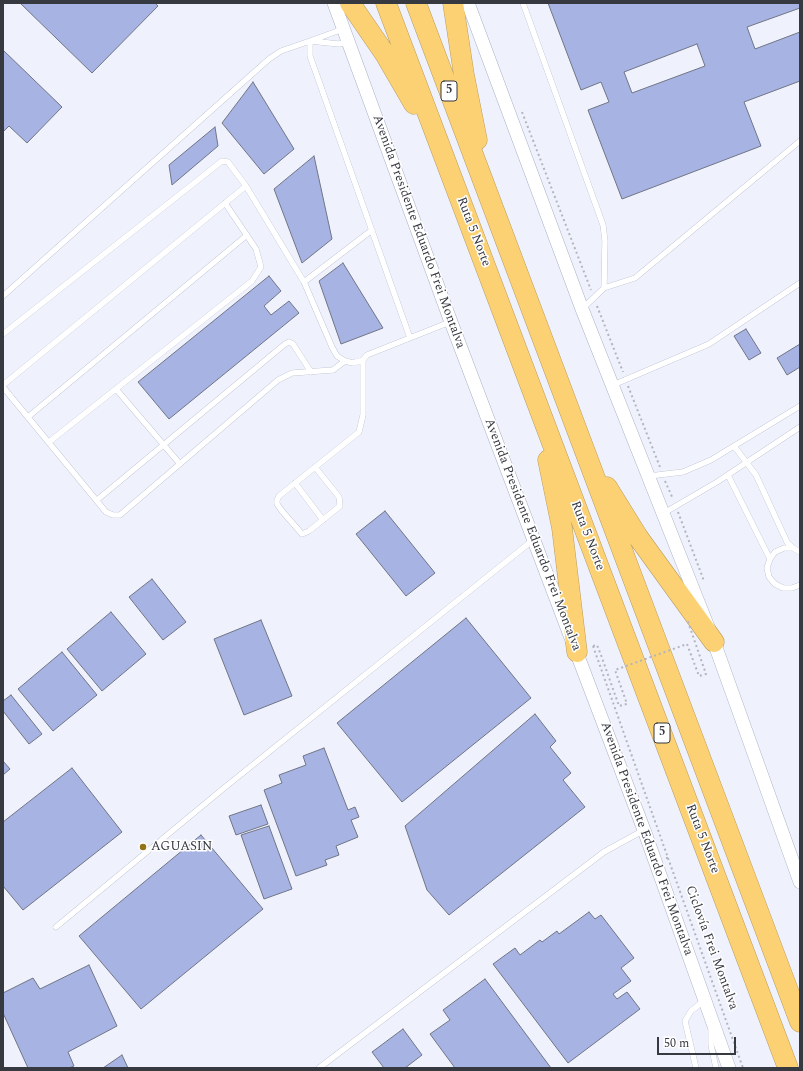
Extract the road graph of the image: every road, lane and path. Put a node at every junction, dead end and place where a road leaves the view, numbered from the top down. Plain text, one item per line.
1 (334, 3) edge
2 (350, 3) edge
3 (386, 3) edge
4 (416, 3) edge
5 (453, 3) edge
6 (468, 3) edge
7 (523, 3) edge
8 (343, 29) junction
9 (310, 41) junction
10 (348, 42) junction
11 (520, 106) dead end
12 (800, 141) edge
13 (440, 144) junction
14 (483, 179) junction
15 (246, 186) junction
16 (225, 203) junction
17 (372, 230) junction
18 (247, 236) junction
19 (304, 282) junction
20 (800, 284) edge
21 (604, 288) junction
22 (3, 296) edge
23 (594, 298) junction
24 (582, 309) junction
25 (451, 322) junction
26 (3, 334) edge
27 (410, 338) junction
28 (363, 360) junction
29 (345, 361) junction
30 (311, 372) junction
31 (626, 380) junction
32 (3, 386) edge
33 (612, 386) junction
34 (116, 389) junction
35 (535, 397) junction
36 (800, 406) edge
37 (28, 417) junction
38 (800, 427) edge
39 (49, 442) junction
40 (164, 444) junction
41 (734, 446) junction
42 (585, 452) junction
43 (747, 462) junction
44 (180, 464) junction
45 (315, 467) junction
46 (663, 474) junction
47 (728, 475) junction
48 (649, 476) junction
49 (295, 483) junction
50 (97, 500) junction
51 (676, 506) junction
52 (664, 513) junction
53 (323, 520) junction
54 (533, 540) junction
55 (793, 548) junction
56 (800, 552) edge
57 (770, 559) junction
58 (800, 585) edge
59 (706, 586) dead end
60 (686, 619) dead end
61 (714, 642) junction
62 (585, 649) junction
63 (601, 655) dead end
64 (644, 830) junction
65 (662, 860) junction
66 (800, 882) edge
67 (56, 927) dead end
68 (705, 999) junction
69 (711, 1016) junction
70 (800, 1022) edge
71 (319, 1068) edge
72 (696, 1068) edge
73 (716, 1068) edge
74 (729, 1068) edge
75 (743, 1068) edge
76 (788, 1068) edge

1 - 8 street, Avenida Presidente Eduardo Frei Montalva
2 - 13 highway
3 - 13 highway, Ruta 5 Norte / 5
4 - 14 highway, Ruta 5 Norte / 5
5 - 14 highway
6 - 24 street
7 - 21 lane
8 - 9 lane
8 - 10 street, Avenida Presidente Eduardo Frei Montalva
9 - 10 lane
9 - 17 lane
9 - 22 lane
10 - 25 street, Avenida Presidente Eduardo Frei Montalva
11 - 23 path
12 - 21 lane
13 - 35 highway, Ruta 5 Norte / 5
14 - 42 highway, Ruta 5 Norte / 5
15 - 16 lane
15 - 19 lane
15 - 26 lane
16 - 18 lane
16 - 32 lane
17 - 19 lane
17 - 27 lane
18 - 34 lane
18 - 37 lane
19 - 29 lane
20 - 31 lane
21 - 23 lane
23 - 24 lane
23 - 31 path
24 - 33 street
25 - 27 lane
25 - 54 street, Avenida Presidente Eduardo Frei Montalva
27 - 28 lane
28 - 29 lane
28 - 45 lane
29 - 30 lane
30 - 40 lane
30 - 44 lane
31 - 33 lane
31 - 46 path
32 - 37 lane
33 - 48 street
34 - 39 lane
34 - 40 lane
35 - 62 highway
35 - 76 highway, Ruta 5 Norte / 5
36 - 41 lane
37 - 39 lane
38 - 43 lane
39 - 50 lane
40 - 44 lane
40 - 50 lane
41 - 43 lane
41 - 46 lane
42 - 61 highway
42 - 70 highway, Ruta 5 Norte / 5
43 - 47 lane
43 - 55 lane
44 - 50 lane
45 - 49 lane
45 - 53 lane
46 - 48 lane
46 - 51 path
47 - 51 lane
47 - 57 lane
48 - 52 street
49 - 53 lane
49 - 53 lane
51 - 52 lane
51 - 59 path
52 - 61 street
54 - 62 street, Avenida Presidente Eduardo Frei Montalva
54 - 67 lane
55 - 56 lane
55 - 57 lane
57 - 58 lane
60 - 63 path, bridge
61 - 66 street
62 - 64 street, Avenida Presidente Eduardo Frei Montalva
62 - 65 path, Ciclovía Frei Montalva
64 - 65 street, Avenida Presidente Eduardo Frei Montalva
64 - 71 lane
65 - 68 street, Avenida Presidente Eduardo Frei Montalva
65 - 75 path, Ciclovía Frei Montalva
68 - 69 street, Avenida Presidente Eduardo Frei Montalva
68 - 72 lane
69 - 73 lane
69 - 74 street, Avenida Presidente Eduardo Frei Montalva

